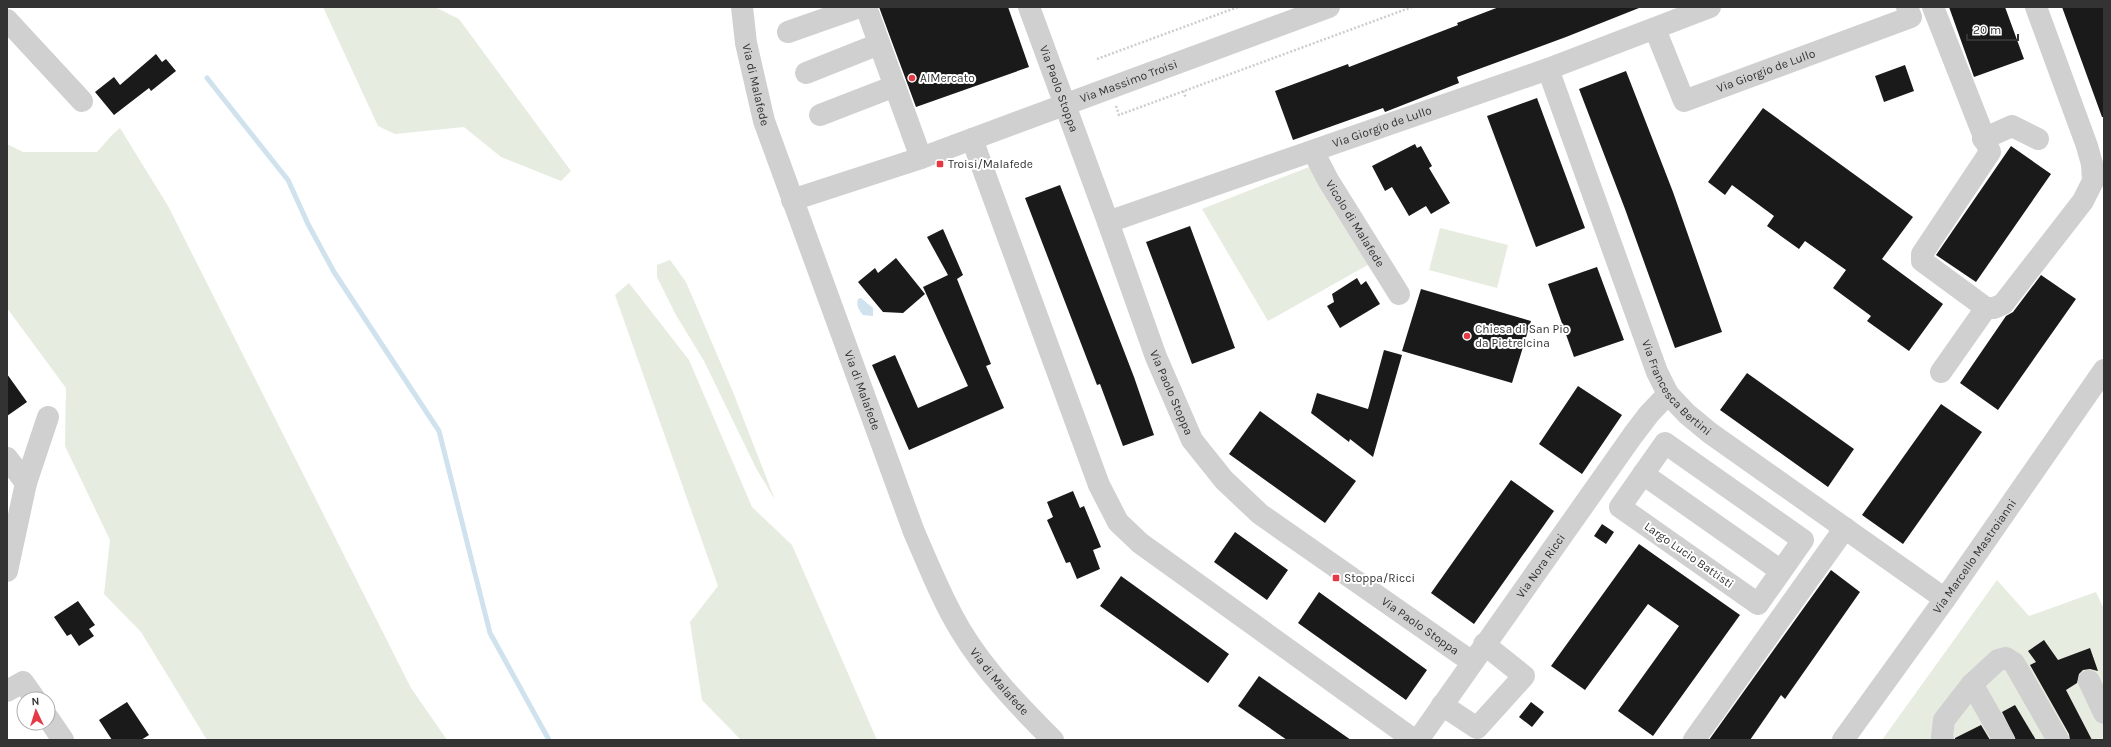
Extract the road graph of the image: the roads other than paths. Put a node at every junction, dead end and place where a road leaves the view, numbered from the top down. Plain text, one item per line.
1 (742, 7) edge
2 (859, 7) edge
3 (866, 7) edge
4 (1029, 7) edge
5 (1329, 7) edge
6 (1710, 7) edge
7 (1907, 7) edge
8 (1933, 7) edge
9 (2036, 7) edge
10 (7, 20) edge
11 (1655, 29) junction
12 (788, 32) dead end
13 (879, 44) junction
14 (1548, 69) junction
15 (806, 73) dead end
16 (895, 86) junction
17 (82, 101) dead end
18 (1065, 104) junction
19 (820, 115) dead end
20 (972, 139) junction
21 (1983, 139) junction
22 (2038, 139) dead end
23 (1313, 151) junction
24 (920, 158) junction
25 (792, 200) junction
26 (1108, 222) junction
27 (1399, 294) dead end
28 (1986, 308) junction
29 (2104, 370) edge
30 (1941, 372) dead end
31 (1668, 394) junction
32 (48, 417) dead end
33 (1710, 432) junction
34 (7, 458) edge
35 (1689, 460) junction
36 (1643, 474) junction
37 (26, 483) junction
38 (1822, 512) junction
39 (1845, 528) junction
40 (1803, 540) junction
41 (7, 571) edge
42 (1781, 571) junction
43 (1945, 599) junction
44 (1484, 644) junction
45 (1472, 662) junction
46 (2089, 681) dead end
47 (1972, 684) junction
48 (7, 691) edge
49 (29, 691) edge
50 (1442, 705) junction
51 (2104, 713) edge
52 (56, 730) edge
53 (63, 740) edge
54 (1054, 740) edge
55 (1414, 740) edge
56 (1418, 740) edge
57 (1694, 740) edge
58 (1843, 740) edge
59 (1943, 740) edge
60 (2004, 740) edge
61 (2058, 740) edge

1 - 25 street, Via di Malafede
2 - 12 street
3 - 13 street
4 - 18 street, Via Paolo Stoppa
5 - 18 street, Via Massimo Troisi
6 - 11 street, Via Giorgio de Lullo
7 - 11 street, Via Giorgio de Lullo
8 - 21 street
9 - 28 street
10 - 17 street
11 - 14 street, Via Giorgio de Lullo
13 - 15 street
13 - 16 street
14 - 23 street, Via Giorgio de Lullo
14 - 31 street, Via Francesca Bertini
16 - 19 street
16 - 24 street
18 - 20 street, Via Massimo Troisi
18 - 26 street, Via Paolo Stoppa
20 - 24 street, Via Massimo Troisi
20 - 55 street
21 - 22 street
21 - 28 street
23 - 26 street, Via Giorgio de Lullo
23 - 27 street, Vicolo di Malafede
24 - 25 street, Via Massimo Troisi
25 - 54 street, Via di Malafede
26 - 45 street, Via Paolo Stoppa
28 - 30 street
29 - 43 street, Via Marcello Mastroianni
31 - 33 street, Via Francesca Bertini
31 - 44 street, Via Nora Ricci
32 - 37 street
33 - 35 street
33 - 38 street, Via Francesca Bertini
34 - 37 street
35 - 36 street, Largo Lucio Battisti
35 - 40 street, Largo Lucio Battisti
36 - 42 street
36 - 42 street, Largo Lucio Battisti
37 - 41 street
38 - 39 street, Via Francesca Bertini
38 - 40 street, Largo Lucio Battisti
39 - 43 street, Via Francesca Bertini
39 - 57 street
40 - 42 street, Largo Lucio Battisti
43 - 58 street, Via Marcello Mastroianni
44 - 45 street, Via Nora Ricci
44 - 50 street
45 - 50 street, Via Nora Ricci
46 - 51 street
47 - 59 street
47 - 60 street
47 - 61 street
48 - 49 street
50 - 56 street, Via Nora Ricci
52 - 53 street

